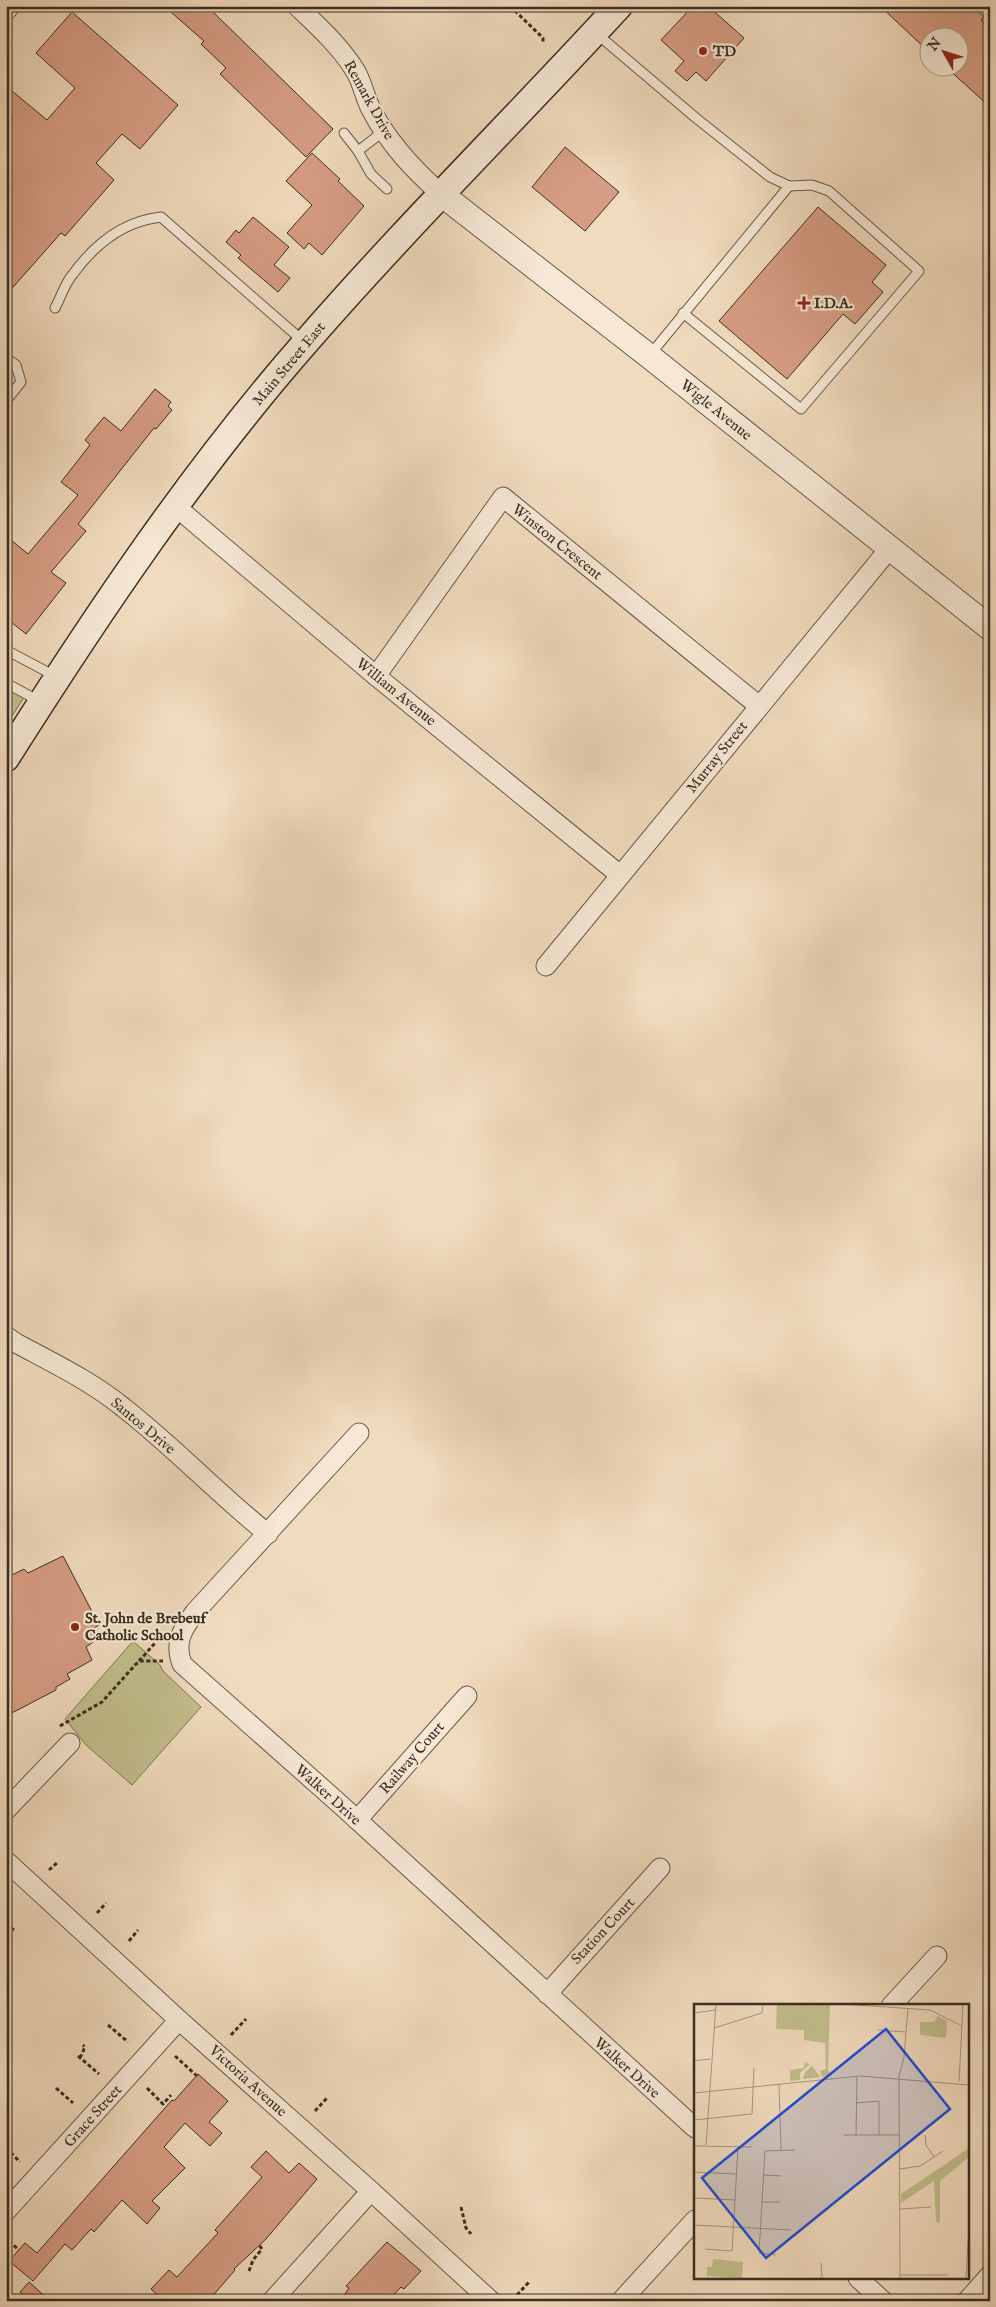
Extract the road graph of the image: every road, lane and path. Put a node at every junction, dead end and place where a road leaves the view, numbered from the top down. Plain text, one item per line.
1 (10, 6) edge
2 (297, 6) edge
3 (510, 6) edge
4 (618, 6) edge
5 (6, 11) edge
6 (595, 32) junction
7 (543, 42) dead end
8 (384, 131) junction
9 (344, 133) dead end
10 (358, 151) junction
11 (789, 186) junction
12 (387, 189) dead end
13 (441, 194) junction
14 (55, 308) dead end
15 (683, 313) junction
16 (305, 343) junction
17 (649, 356) junction
18 (6, 358) edge
19 (6, 401) edge
20 (175, 506) junction
21 (890, 548) junction
22 (990, 628) edge
23 (6, 650) edge
24 (376, 676) junction
25 (58, 677) junction
26 (6, 683) edge
27 (42, 702) junction
28 (759, 706) junction
29 (6, 758) edge
30 (620, 875) junction
31 (546, 966) dead end
32 (6, 1336) edge
33 (359, 1433) dead end
34 (268, 1534) junction
35 (155, 1643) dead end
36 (164, 1661) dead end
37 (136, 1664) junction
38 (467, 1696) dead end
39 (60, 1726) dead end
40 (70, 1743) dead end
41 (8, 1803) edge
42 (357, 1820) junction
43 (6, 1861) edge
44 (58, 1862) dead end
45 (660, 1868) dead end
46 (49, 1870) dead end
47 (106, 1903) dead end
48 (97, 1913) dead end
49 (6, 1924) edge
50 (14, 1930) dead end
51 (138, 1930) dead end
52 (128, 1940) dead end
53 (937, 1956) dead end
54 (547, 1994) junction
55 (893, 2004) edge
56 (246, 2019) dead end
57 (179, 2020) junction
58 (108, 2025) dead end
59 (232, 2035) dead end
60 (128, 2042) dead end
61 (83, 2045) dead end
62 (176, 2056) dead end
63 (99, 2074) dead end
64 (196, 2076) dead end
65 (56, 2088) dead end
66 (147, 2088) dead end
67 (172, 2095) dead end
68 (326, 2098) dead end
69 (73, 2103) dead end
70 (315, 2111) dead end
71 (694, 2127) edge
72 (6, 2148) edge
73 (20, 2162) dead end
74 (372, 2191) junction
75 (461, 2207) dead end
76 (6, 2211) edge
77 (694, 2221) edge
78 (471, 2234) dead end
79 (9, 2241) dead end
80 (259, 2245) dead end
81 (19, 2250) dead end
82 (248, 2271) dead end
83 (990, 2275) edge
84 (860, 2280) edge
85 (529, 2282) dead end
86 (517, 2295) dead end
87 (272, 2301) edge
88 (490, 2301) edge
89 (621, 2301) edge
90 (883, 2301) edge
91 (967, 2301) edge

1 - 5 street
2 - 8 street, Remark Drive
3 - 7 path
4 - 6 main road, Main Street East
6 - 11 lane
6 - 13 main road, Main Street East
8 - 10 lane
8 - 13 street, Remark Drive
9 - 10 lane
10 - 12 lane
11 - 15 lane
11 - 15 lane
13 - 16 main road, Main Street East
13 - 17 street, Wigle Avenue
14 - 16 lane
15 - 17 lane
16 - 20 main road, Main Street East
17 - 21 street, Wigle Avenue
18 - 19 lane
20 - 24 street, William Avenue
20 - 25 main road, Main Street East
21 - 22 street, Wigle Avenue
21 - 28 street, Murray Street
23 - 25 lane
24 - 28 street, Winston Crescent
24 - 30 street, William Avenue
25 - 27 main road, Main Street East
26 - 27 lane
27 - 29 main road, Main Street East
28 - 30 street, Murray Street
30 - 31 street, Murray Street
32 - 34 street, Santos Drive
33 - 34 street, Walker Drive
34 - 42 street, Walker Drive
35 - 37 path
36 - 37 path
37 - 39 path
38 - 42 street, Railway Court
40 - 41 street
42 - 54 street, Walker Drive
43 - 57 street, Victoria Avenue
44 - 46 path
45 - 54 street, Station Court
47 - 48 path
49 - 50 path
51 - 52 path
53 - 55 street
54 - 71 street, Walker Drive
56 - 59 path
57 - 74 street, Victoria Avenue
57 - 76 street, Grace Street
58 - 60 path
61 - 63 path
62 - 64 path
65 - 69 path
66 - 67 path
68 - 70 path
72 - 73 path
74 - 87 street
74 - 88 street, Victoria Avenue
75 - 78 path
77 - 89 street
79 - 81 path
80 - 82 path
83 - 91 street
84 - 90 street
85 - 86 path

